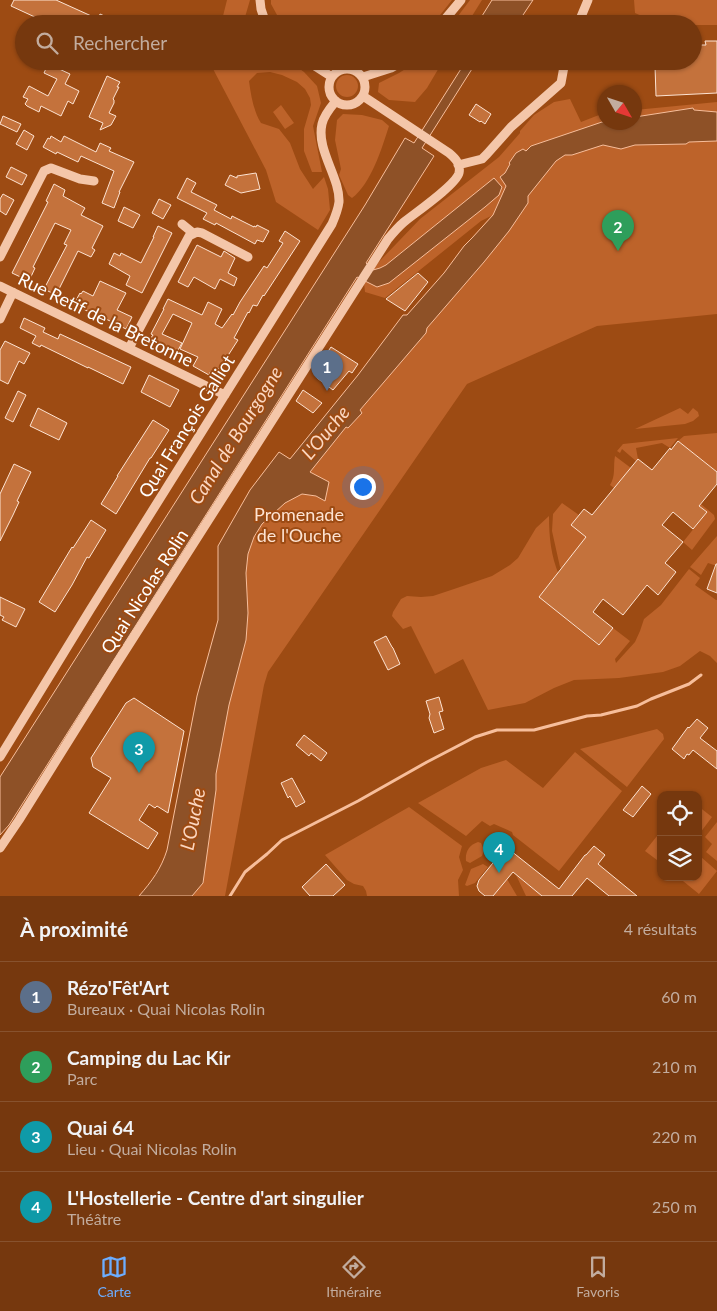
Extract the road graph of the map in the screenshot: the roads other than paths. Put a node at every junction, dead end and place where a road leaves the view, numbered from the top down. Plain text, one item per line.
1 (260, 0) edge
2 (461, 0) edge
3 (588, 0) edge
4 (263, 15) edge
5 (448, 15) edge
6 (582, 15) edge
7 (321, 70) edge
8 (341, 70) edge
9 (353, 70) edge
10 (385, 70) edge
11 (563, 70) edge
12 (332, 77) junction
13 (363, 77) junction
14 (363, 96) junction
15 (336, 100) junction
16 (458, 165) junction
17 (94, 181) dead end
18 (182, 224) dead end
19 (193, 233) junction
20 (0, 257) edge
21 (248, 257) dead end
22 (0, 286) edge
23 (13, 292) junction
24 (0, 319) edge
25 (129, 348) junction
26 (225, 395) junction
27 (0, 757) edge
28 (0, 848) edge

1 - 4 street
2 - 5 street
3 - 6 street
7 - 12 street
8 - 12 street
9 - 13 street
10 - 13 street
11 - 16 street
12 - 15 street
13 - 14 street
14 - 15 street
14 - 16 street
15 - 26 street, Quai François Galliot
16 - 28 street, Quai Nicolas Rolin
17 - 20 street
18 - 19 street
19 - 21 street
19 - 25 street
22 - 23 street, Rue Retif de la Bretonne
23 - 24 street
23 - 25 street, Rue Retif de la Bretonne
25 - 26 street, Rue Retif de la Bretonne
26 - 27 street, Quai François Galliot

